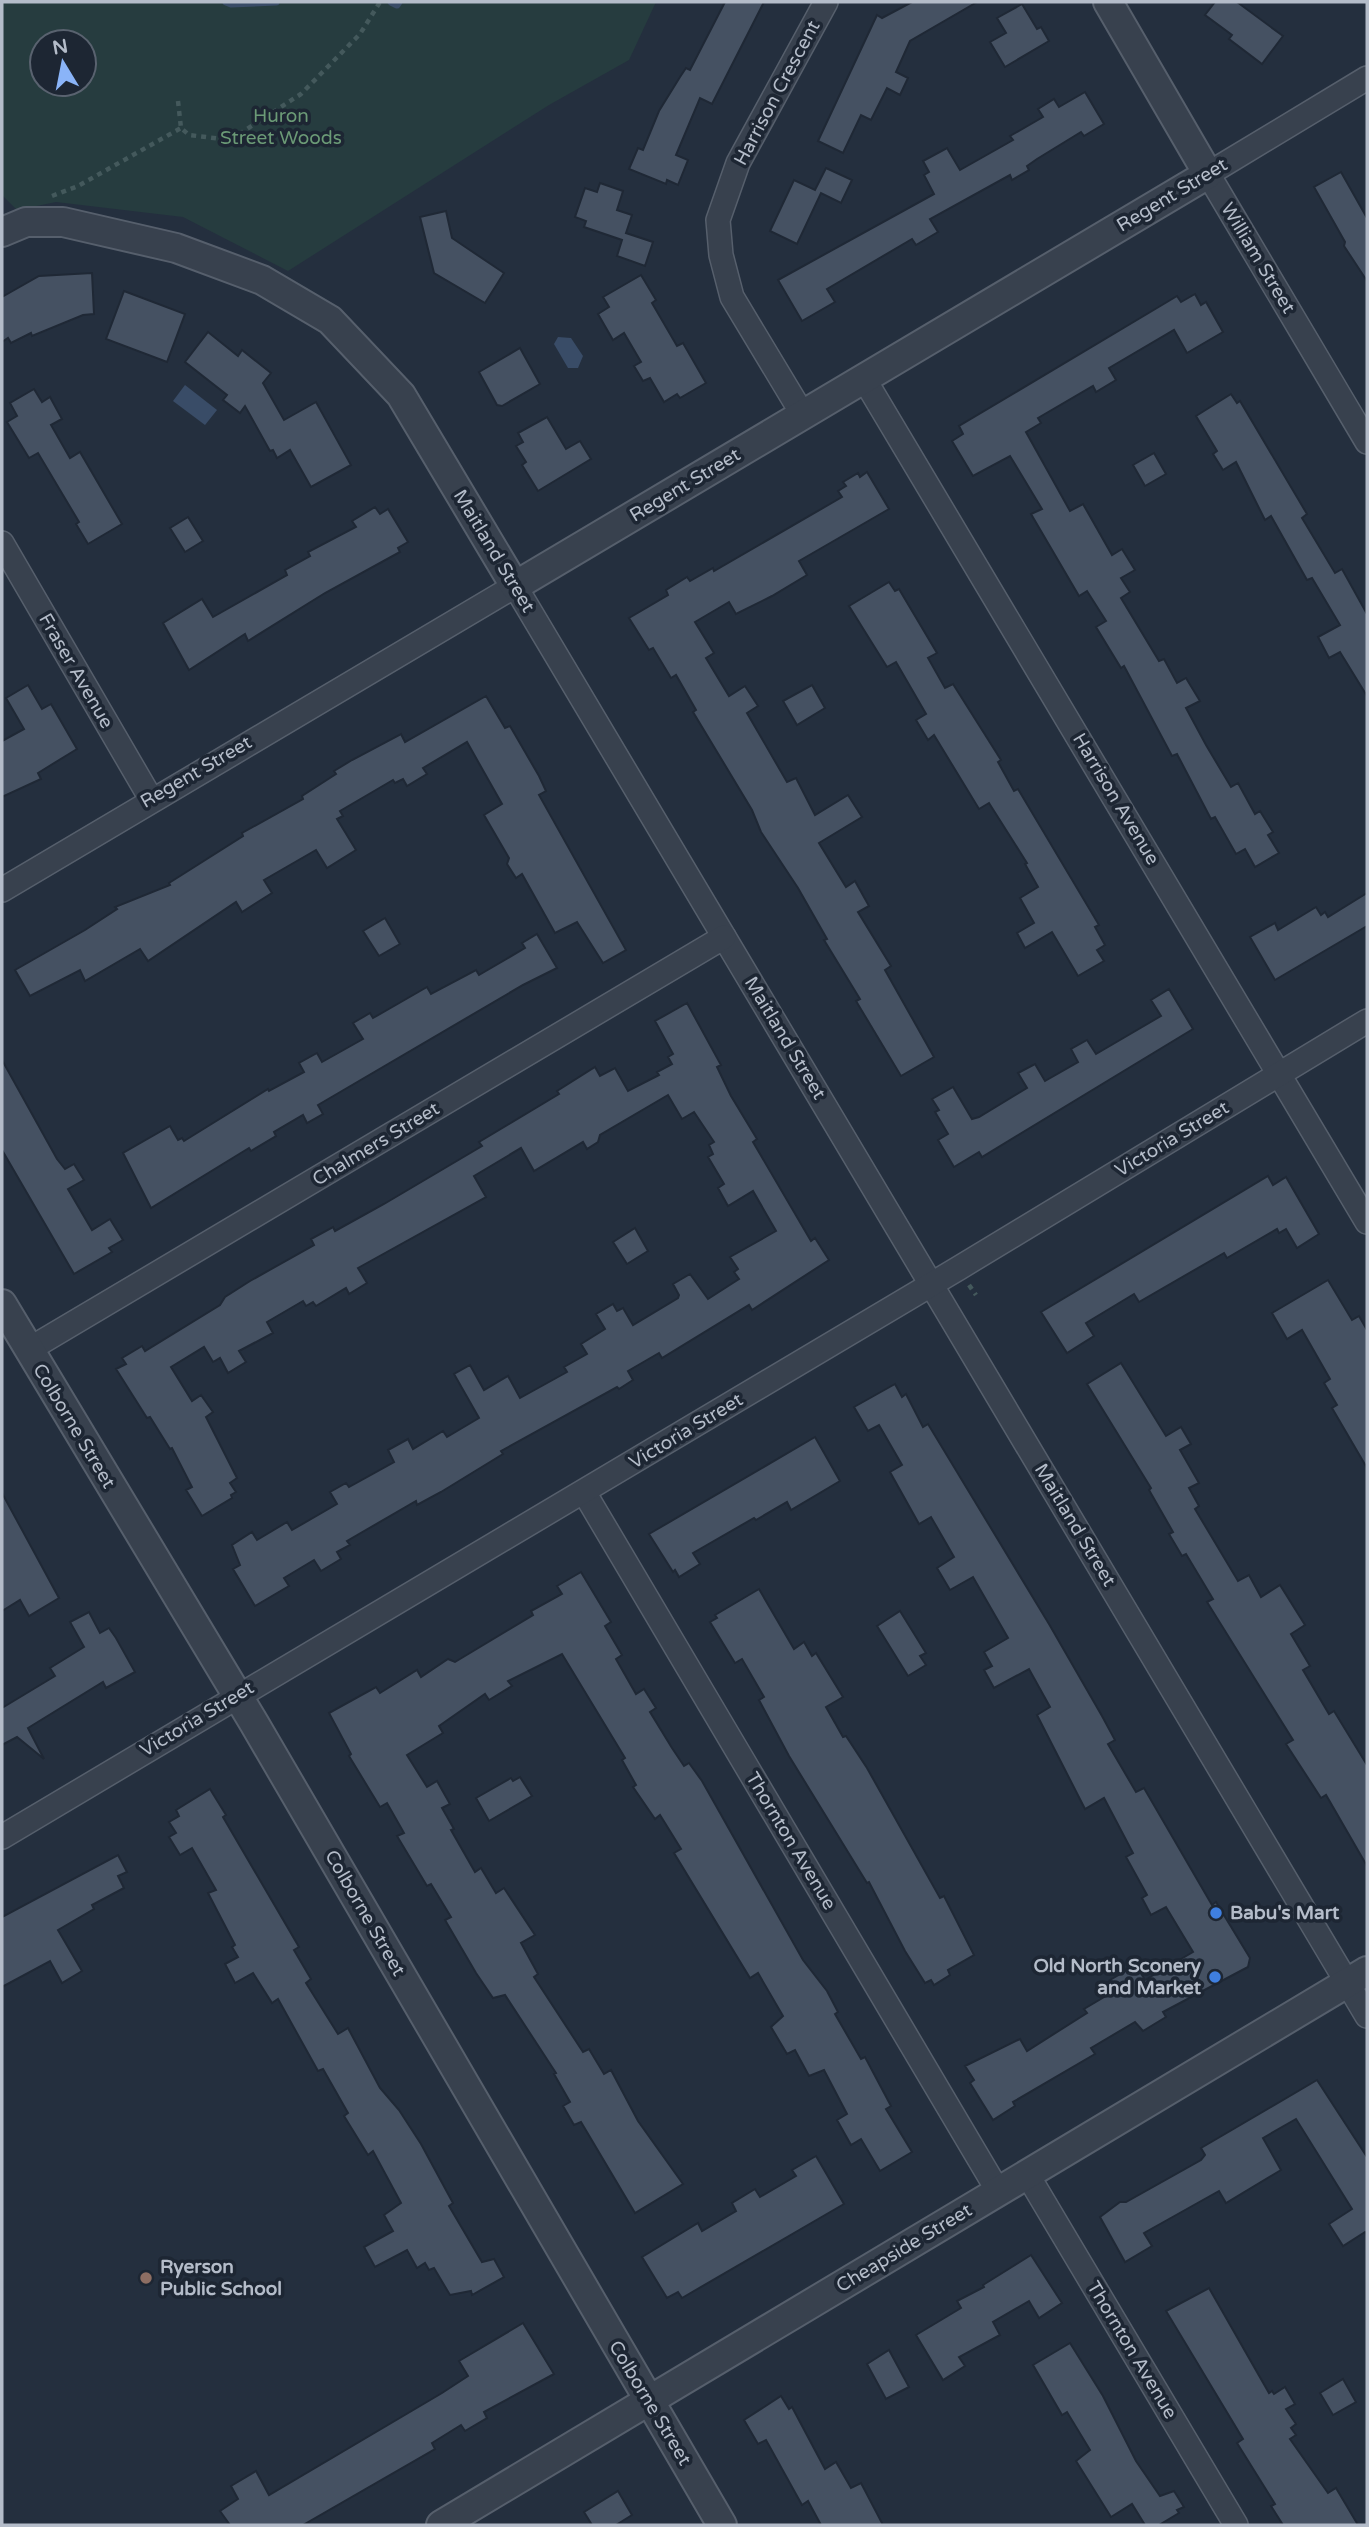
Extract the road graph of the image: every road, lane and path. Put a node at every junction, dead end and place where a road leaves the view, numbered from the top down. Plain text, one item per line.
1 (380, 2) edge
2 (826, 2) edge
3 (1108, 2) edge
4 (1367, 78) edge
5 (178, 101) dead end
6 (181, 128) junction
7 (1208, 174) junction
8 (40, 201) dead end
9 (2, 232) edge
10 (863, 377) junction
11 (803, 415) junction
12 (1367, 442) edge
13 (2, 543) edge
14 (515, 586) junction
15 (151, 799) junction
16 (2, 890) edge
17 (724, 937) junction
18 (1367, 1021) edge
19 (1280, 1073) junction
20 (1367, 1222) edge
21 (931, 1284) junction
22 (2, 1304) edge
23 (28, 1350) junction
24 (584, 1492) junction
25 (237, 1696) junction
26 (2, 1837) edge
27 (1357, 1977) edge
28 (1367, 2016) edge
29 (1027, 2174) junction
30 (998, 2191) junction
31 (649, 2401) junction
32 (441, 2525) edge
33 (722, 2525) edge
34 (1236, 2525) edge

1 - 6 path
2 - 11 street, Harrison Crescent
3 - 7 street, William Street
4 - 7 street, Regent Street
5 - 6 path
6 - 8 path
7 - 10 street, Regent Street
7 - 12 street, William Street
9 - 14 street, Maitland Street
10 - 11 street, Regent Street
10 - 19 street, Harrison Avenue
11 - 14 street, Regent Street
13 - 15 street, Fraser Avenue
14 - 15 street, Regent Street
14 - 17 street, Maitland Street
15 - 16 street, Regent Street
17 - 21 street, Maitland Street
17 - 23 street, Chalmers Street
18 - 19 street, Victoria Street
19 - 20 street, Harrison Avenue
19 - 21 street, Victoria Street
21 - 24 street, Victoria Street
21 - 27 street, Maitland Street
22 - 23 street, Colborne Street
23 - 25 street, Colborne Street
24 - 25 street, Victoria Street
24 - 30 street, Thornton Avenue
25 - 26 street, Victoria Street
25 - 31 street, Colborne Street
27 - 28 street, Maitland Street
27 - 29 street, Cheapside Street
29 - 30 street, Cheapside Street
29 - 34 street, Thornton Avenue
30 - 31 street, Cheapside Street
31 - 32 street, Cheapside Street
31 - 33 street, Colborne Street

